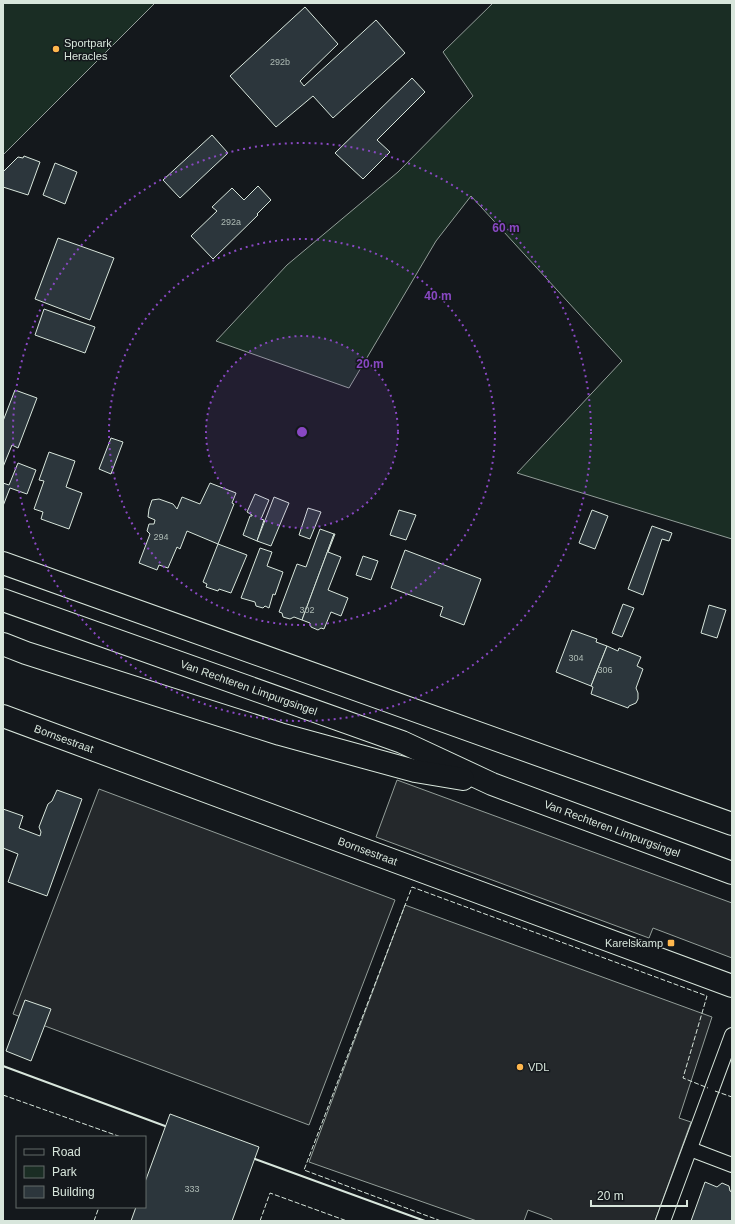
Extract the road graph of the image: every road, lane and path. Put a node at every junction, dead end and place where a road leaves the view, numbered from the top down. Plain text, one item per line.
1 (3, 563) edge
2 (3, 600) edge
3 (3, 644) edge
4 (3, 716) edge
5 (492, 784) junction
6 (732, 824) edge
7 (732, 873) edge
8 (732, 986) edge
9 (732, 1035) edge
10 (690, 1149) junction
11 (732, 1165) edge
12 (663, 1221) edge

1 - 6 street
2 - 5 street, Van Rechteren Limpurgsingel
3 - 5 street, Van Rechteren Limpurgsingel
4 - 8 street, Bornsestraat
5 - 7 street, Van Rechteren Limpurgsingel
9 - 10 lane
10 - 11 lane
10 - 12 lane

